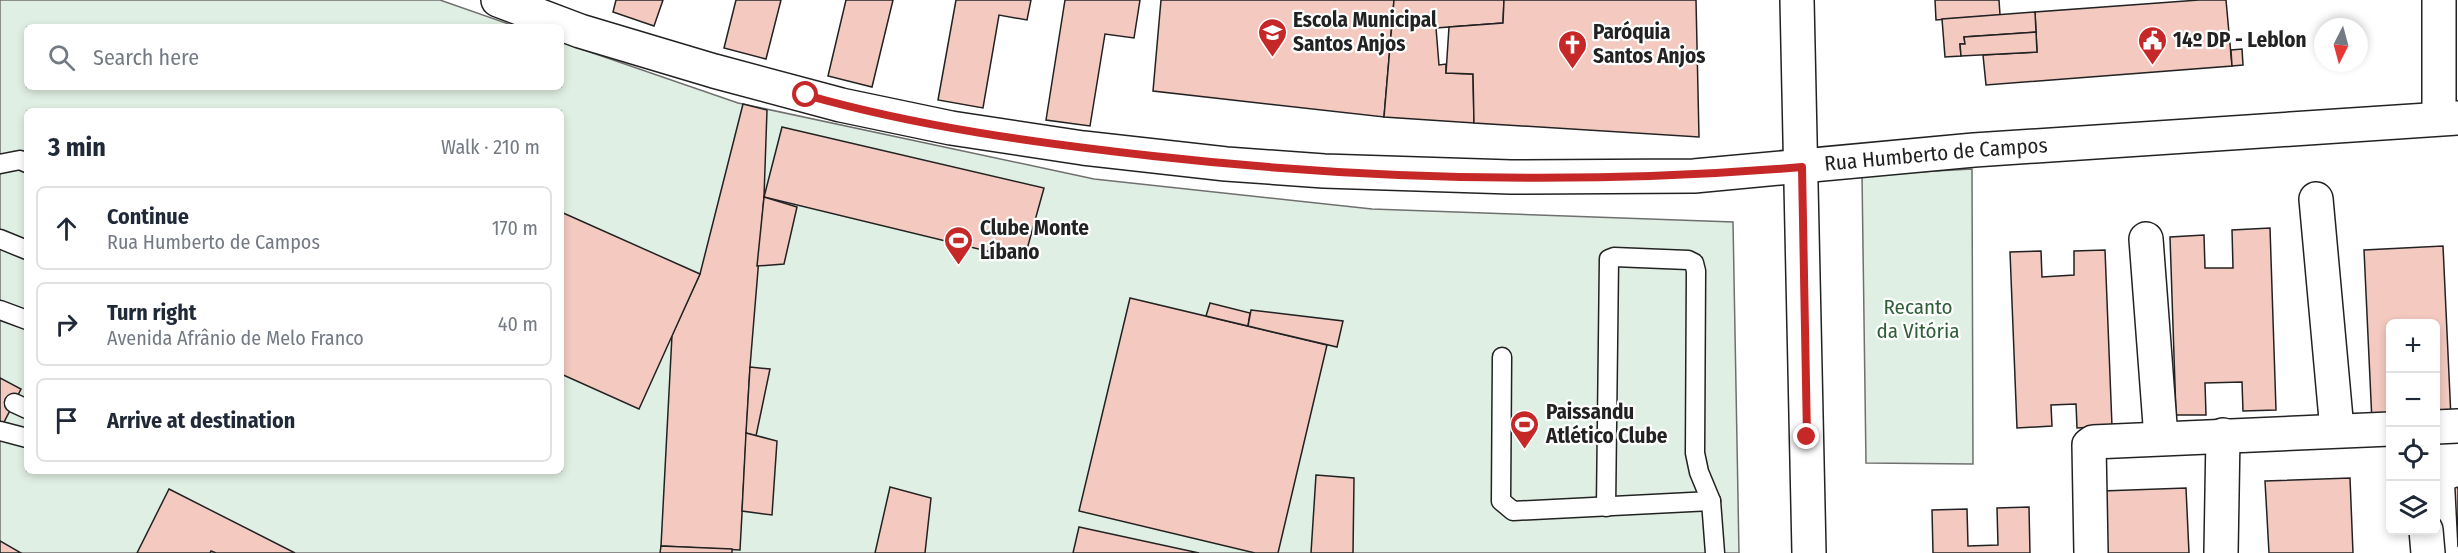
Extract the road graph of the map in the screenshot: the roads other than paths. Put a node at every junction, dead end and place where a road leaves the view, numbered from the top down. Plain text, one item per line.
1 (498, 0) edge
2 (1797, 0) edge
3 (2439, 0) edge
4 (561, 24) edge
5 (564, 25) edge
6 (2449, 118) edge
7 (24, 162) edge
8 (0, 165) edge
9 (1802, 167) junction
10 (2316, 199) dead end
11 (0, 239) edge
12 (2146, 239) dead end
13 (24, 249) edge
14 (0, 309) edge
15 (24, 319) edge
16 (1502, 357) dead end
17 (2458, 426) edge
18 (2440, 427) edge
19 (2386, 429) edge
20 (2337, 430) junction
21 (0, 431) edge
22 (2223, 435) junction
23 (24, 437) edge
24 (2161, 438) junction
25 (1711, 501) junction
26 (1606, 507) junction
27 (2426, 535) edge
28 (1715, 553) edge
29 (1809, 553) edge
30 (2091, 553) edge
31 (2221, 553) edge
32 (2428, 553) edge

1 - 4 street, Rua Humberto de Campos
2 - 9 street
3 - 6 street
5 - 9 street, Rua Humberto de Campos
6 - 9 street, Rua Humberto de Campos
7 - 8 lane
9 - 29 street
10 - 20 street
11 - 13 lane
12 - 24 street
14 - 15 lane
16 - 26 lane
17 - 18 street
19 - 20 street
20 - 22 street
21 - 23 lane
22 - 24 street
22 - 31 street
24 - 30 street
25 - 26 lane
25 - 26 lane
25 - 28 lane
27 - 32 street

